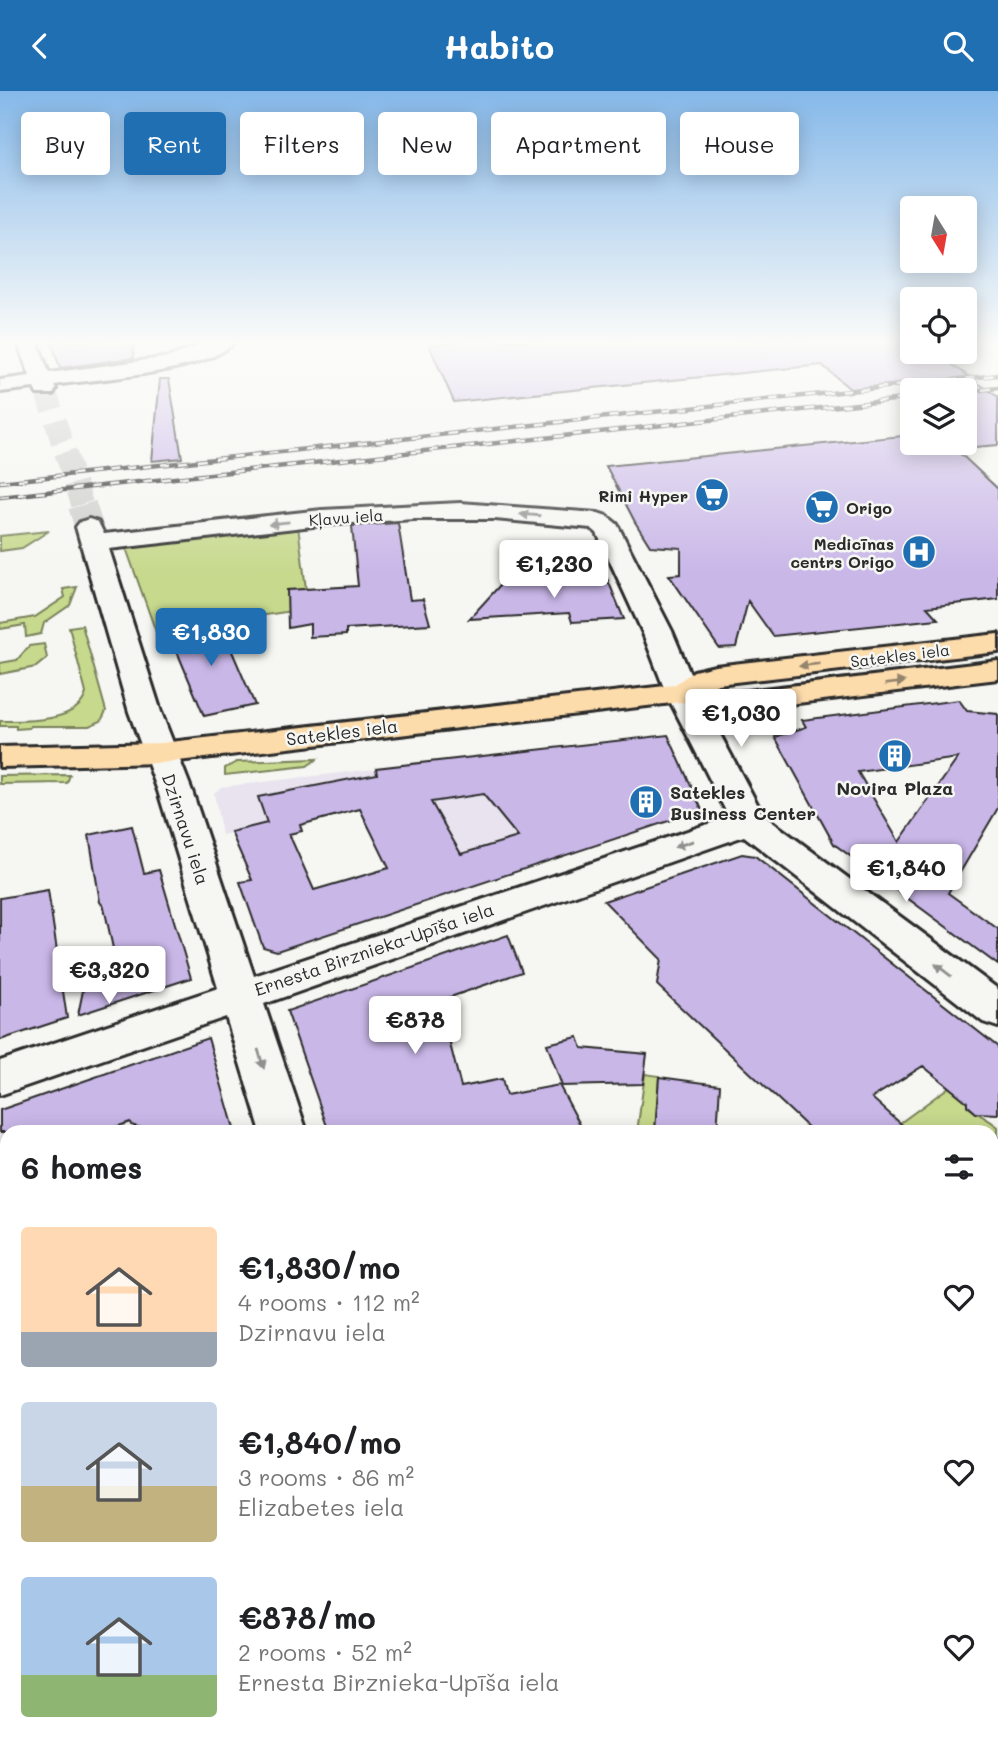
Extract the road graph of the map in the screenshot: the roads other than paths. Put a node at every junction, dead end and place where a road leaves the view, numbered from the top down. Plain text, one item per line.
1 (91, 535) joint
2 (998, 643) edge
3 (998, 670) edge
4 (682, 693) junction
5 (161, 753) junction
6 (0, 757) edge
7 (749, 822) junction
8 (239, 995) junction
9 (998, 1011) edge
10 (0, 1078) edge
11 (282, 1125) edge

4 -> 1 street, Kļavu iela
1 - 5 street, Dzirnavu iela
2 -> 4 main road, Satekles iela
4 -> 3 main road, Satekles iela
4 - 5 main road, Satekles iela
4 - 7 street
5 - 6 main road, Satekles iela
5 - 8 street, Dzirnavu iela
7 -> 8 street, Ernesta Birznieka-Upīša iela
9 -> 7 street
8 - 10 street, Ernesta Birznieka-Upīša iela
8 -> 11 street, Dzirnavu iela

